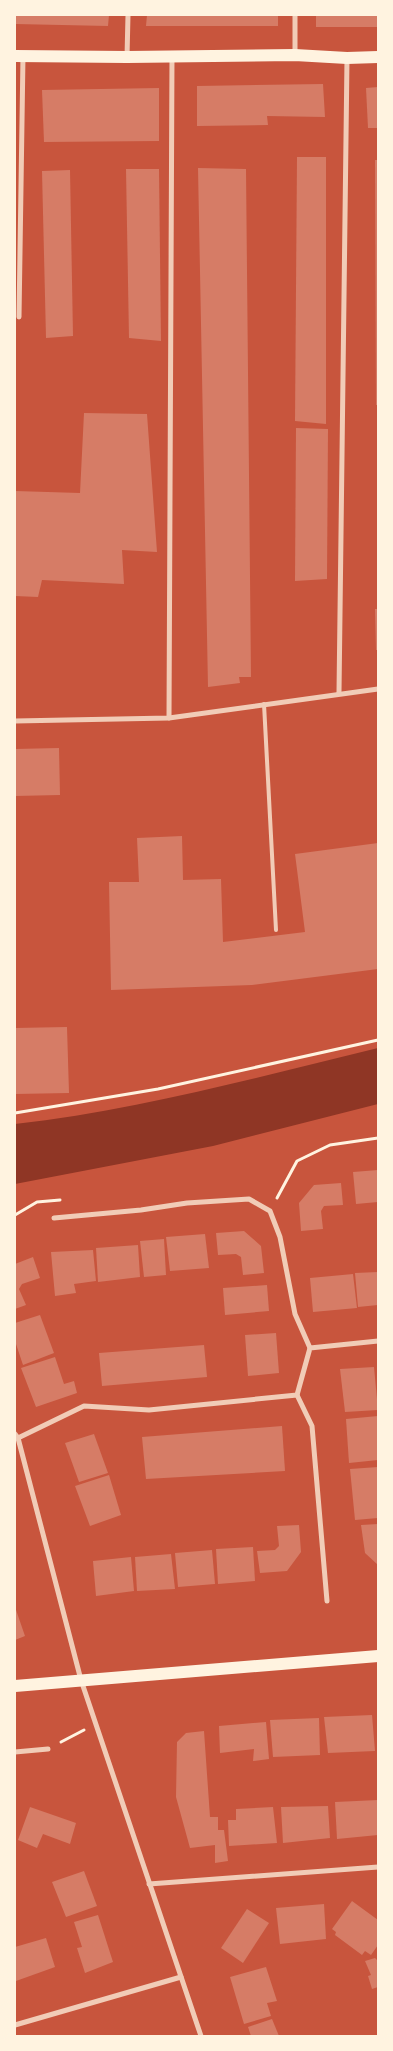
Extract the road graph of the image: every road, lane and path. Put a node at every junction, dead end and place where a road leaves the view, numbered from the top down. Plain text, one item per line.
1 (128, 15) edge
2 (295, 15) edge
3 (295, 55) junction
4 (19, 56) edge
5 (172, 56) junction
6 (127, 57) junction
7 (378, 57) edge
8 (347, 58) junction
9 (19, 317) dead end
10 (378, 689) edge
11 (339, 693) junction
12 (264, 704) junction
13 (169, 718) junction
14 (15, 721) edge
15 (276, 930) dead end
16 (378, 1040) edge
17 (15, 1113) edge
18 (378, 1138) edge
19 (270, 1211) junction
20 (54, 1218) dead end
21 (378, 1341) edge
22 (310, 1348) junction
23 (296, 1395) junction
24 (16, 1436) edge
25 (327, 1601) dead end
26 (378, 1656) edge
27 (81, 1680) junction
28 (15, 1686) edge
29 (96, 1724) junction
30 (48, 1749) joint
31 (15, 1752) edge
32 (378, 1867) edge
33 (149, 1884) junction
34 (181, 1977) junction
35 (15, 2026) edge
36 (201, 2036) edge

1 - 6 street
2 - 3 street
3 - 5 main road
3 - 8 main road
4 - 6 main road
4 - 9 street
5 - 6 main road
5 - 13 street
7 - 8 main road
8 - 11 street
10 - 11 street
11 - 12 street
12 - 13 street
12 - 15 lane
13 - 14 street
16 - 17 path
18 - 19 path
19 - 20 street
19 - 22 street
21 - 22 street
22 - 23 street
23 - 24 street
23 - 25 street
24 - 27 street
26 - 27 main road
27 - 28 main road
27 - 29 street
29 - 30 path
29 - 33 street
30 - 31 street
32 - 33 street
33 - 34 street
34 - 35 street
34 - 36 street

